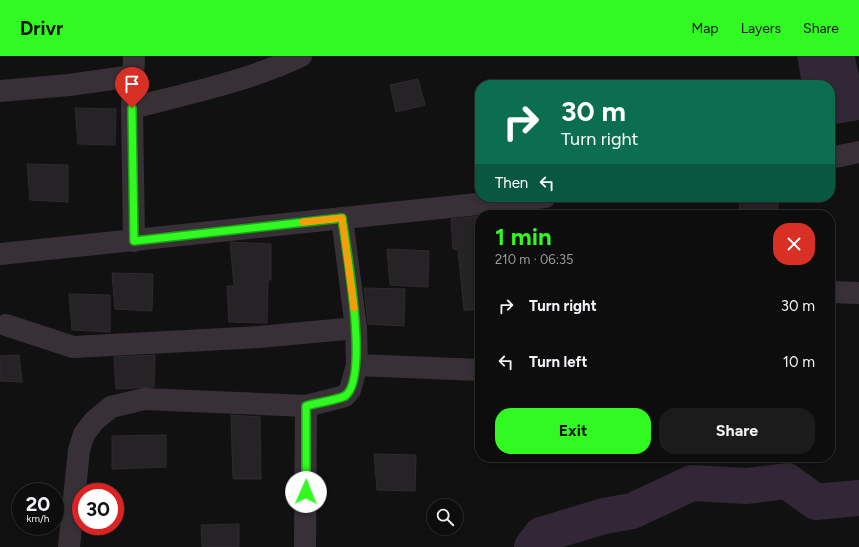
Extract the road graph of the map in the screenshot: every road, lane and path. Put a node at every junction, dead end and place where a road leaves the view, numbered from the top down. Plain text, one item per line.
1 (301, 56) edge
2 (134, 66) edge
3 (0, 91) edge
4 (132, 108) junction
5 (859, 152) edge
6 (835, 157) edge
7 (497, 202) edge
8 (342, 218) junction
9 (134, 241) junction
10 (0, 254) edge
11 (835, 292) edge
12 (859, 293) edge
13 (6, 325) dead end
14 (356, 328) junction
15 (357, 365) junction
16 (475, 370) edge
17 (306, 406) junction
18 (69, 547) edge
19 (305, 547) edge

1 - 4 street
2 - 3 street
2 - 4 street
4 - 9 street
5 - 6 street
7 - 8 street
8 - 9 street
8 - 14 street
9 - 10 street
11 - 12 street
13 - 14 street
14 - 15 street
15 - 16 street
15 - 17 street
17 - 18 street
17 - 19 street

